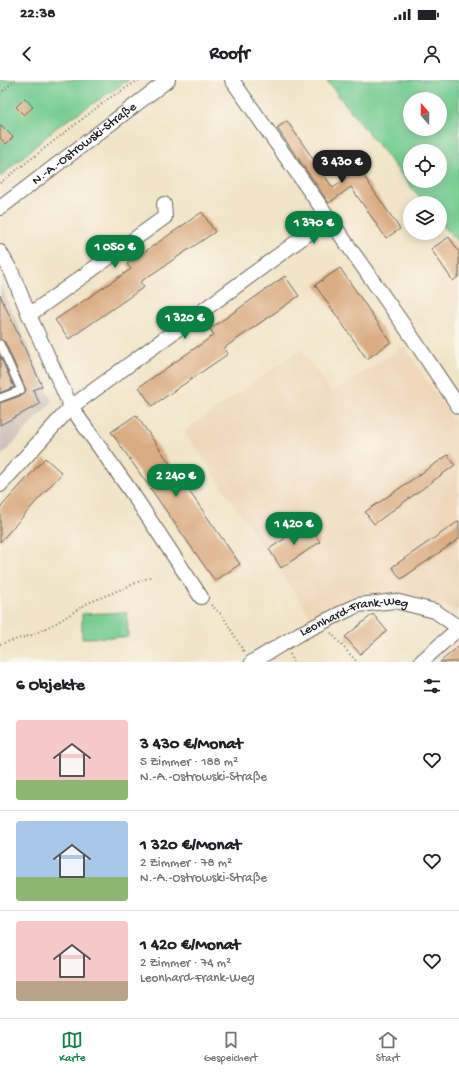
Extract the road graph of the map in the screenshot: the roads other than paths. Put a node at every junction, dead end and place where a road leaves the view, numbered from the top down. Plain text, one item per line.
1 (168, 80) edge
2 (232, 80) edge
3 (164, 204) dead end
4 (0, 208) edge
5 (328, 219) junction
6 (0, 252) edge
7 (29, 315) junction
8 (0, 344) edge
9 (0, 398) edge
10 (71, 407) junction
11 (459, 407) edge
12 (0, 485) edge
13 (201, 597) road end
14 (459, 628) edge
15 (249, 659) edge
16 (421, 662) edge

1 - 4 street, N.-A.-Ostrowski-Straße
2 - 5 street
3 - 7 street
5 - 10 street
5 - 11 street
6 - 7 street
7 - 10 street
8 - 9 lane
10 - 12 street
10 - 13 street
14 - 15 street, Leonhard-Frank-Weg
14 - 16 street

